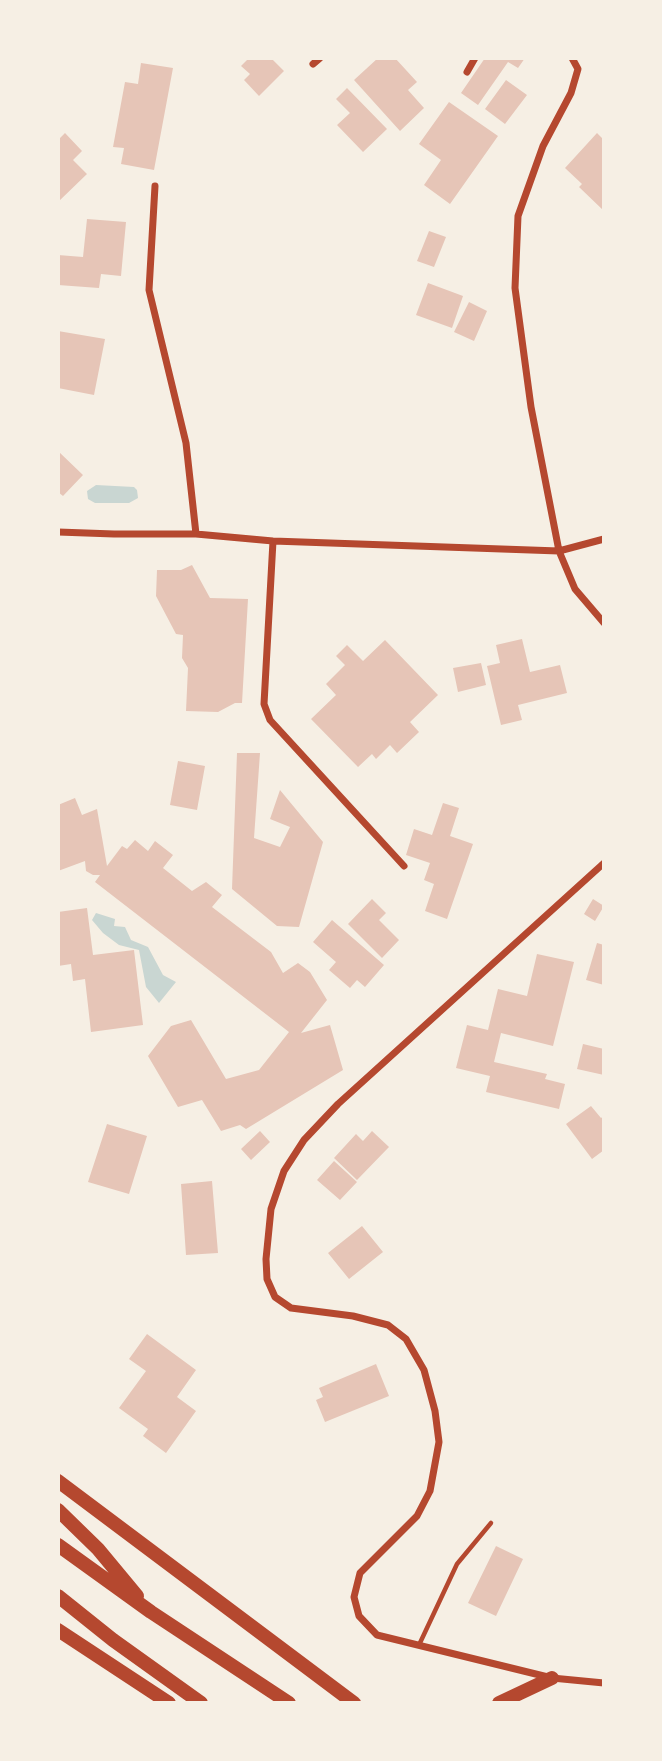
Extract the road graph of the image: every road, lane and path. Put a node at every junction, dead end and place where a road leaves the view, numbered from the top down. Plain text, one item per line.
1 (475, 58) edge
2 (572, 58) edge
3 (467, 72) dead end
4 (155, 186) dead end
5 (58, 531) edge
6 (196, 534) junction
7 (604, 539) edge
8 (273, 541) junction
9 (559, 551) junction
10 (604, 623) edge
11 (604, 863) edge
12 (404, 866) dead end
13 (58, 1481) edge
14 (58, 1510) edge
15 (491, 1523) dead end
16 (58, 1545) edge
17 (58, 1597) edge
18 (150, 1612) junction
19 (58, 1630) edge
20 (419, 1646) junction
21 (552, 1678) junction
22 (604, 1684) edge
23 (169, 1703) edge
24 (201, 1703) edge
25 (289, 1703) edge
26 (354, 1703) edge
27 (499, 1703) edge

1 - 3 street
2 - 9 street
4 - 6 street
5 - 6 street
6 - 8 street
7 - 9 street
8 - 9 street
8 - 12 street
9 - 10 street
11 - 20 street
13 - 26 main road
14 - 18 main road
15 - 20 lane
16 - 18 main road
17 - 24 main road
18 - 25 main road
19 - 23 main road
20 - 21 street
21 - 22 street
21 - 27 main road

